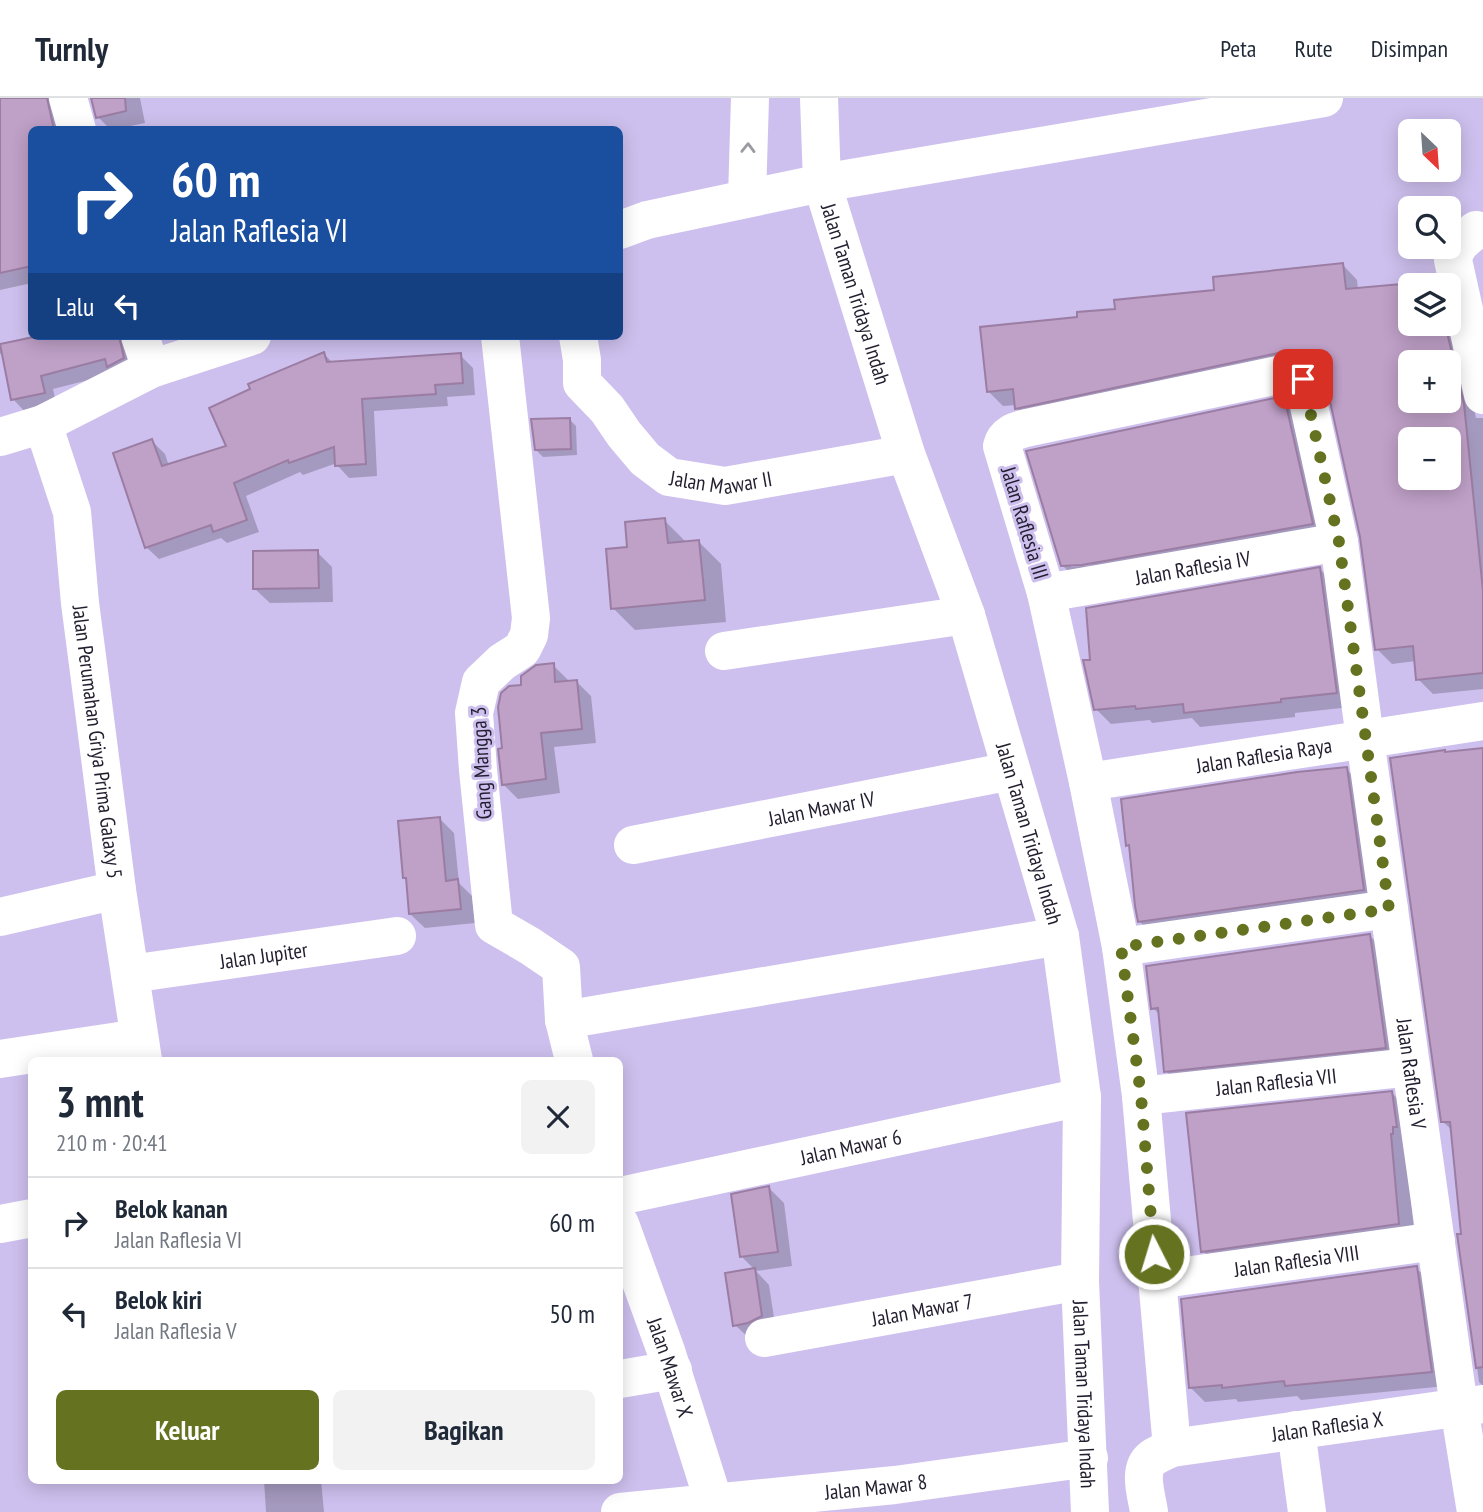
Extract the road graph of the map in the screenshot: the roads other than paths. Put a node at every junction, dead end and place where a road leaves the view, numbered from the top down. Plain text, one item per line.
1 (68, 98) edge
2 (750, 98) edge
3 (819, 98) edge
4 (1324, 98) edge
5 (75, 126) edge
6 (822, 183) junction
7 (747, 198) junction
8 (623, 229) edge
9 (1476, 230) dead end
10 (227, 340) edge
11 (500, 340) edge
12 (579, 340) edge
13 (146, 353) edge
14 (1300, 372) joint
15 (1483, 396) edge
16 (43, 424) junction
17 (0, 437) edge
18 (906, 454) junction
19 (1339, 542) junction
20 (1046, 593) junction
21 (966, 615) junction
22 (724, 651) dead end
23 (1483, 721) edge
24 (1365, 739) junction
25 (1011, 771) junction
26 (1088, 782) junction
27 (633, 845) dead end
28 (117, 890) junction
29 (1389, 909) junction
30 (0, 917) edge
31 (397, 936) dead end
32 (1060, 936) junction
33 (1121, 947) junction
34 (130, 974) junction
35 (564, 1020) junction
36 (141, 1049) edge
37 (28, 1057) edge
38 (28, 1057) edge
39 (573, 1057) edge
40 (0, 1059) edge
41 (1411, 1067) junction
42 (1141, 1096) junction
43 (1082, 1097) junction
44 (623, 1195) edge
45 (28, 1219) edge
46 (0, 1224) edge
47 (623, 1232) edge
48 (1436, 1241) junction
49 (1156, 1280) junction
50 (1080, 1281) junction
51 (764, 1338) dead end
52 (673, 1370) junction
53 (623, 1378) edge
54 (1471, 1406) edge
55 (1296, 1430) junction
56 (1172, 1448) junction
57 (1089, 1458) junction
58 (897, 1499) edge
59 (716, 1507) edge
60 (621, 1512) edge
61 (1090, 1512) edge
62 (1149, 1512) edge
63 (1307, 1512) edge
64 (1476, 1512) edge

1 - 5 street
7 -> 2 street
3 - 6 street, Jalan Taman Tridaya Indah
4 - 6 street
6 - 7 street
6 - 18 street, Jalan Taman Tridaya Indah
7 - 8 street
9 - 15 street
10 - 13 street
11 - 35 street, Gang Mangga 3
12 - 18 street, Jalan Mawar II
13 - 16 street
14 - 19 street, Jalan Raflesia V
14 - 20 street, Jalan Raflesia III
16 - 17 street
16 - 28 street, Jalan Perumahan Griya Prima Galaxy 5
18 - 21 street, Jalan Taman Tridaya Indah
19 - 20 street, Jalan Raflesia IV
19 - 24 street, Jalan Raflesia V
20 - 26 street, Jalan Raflesia III
21 - 22 street
21 - 25 street, Jalan Taman Tridaya Indah
23 - 24 street, Jalan Raflesia Raya
24 - 26 street, Jalan Raflesia Raya
24 - 29 street, Jalan Raflesia V
25 - 27 street, Jalan Mawar IV
25 - 32 street, Jalan Taman Tridaya Indah
26 - 33 street, Jalan Raflesia III
28 - 30 street
28 - 34 street, Jalan Perumahan Griya Prima Galaxy 5
29 - 33 street
29 - 41 street, Jalan Raflesia V
31 - 34 street, Jalan Jupiter
32 - 35 street
32 - 43 street, Jalan Taman Tridaya Indah
33 - 42 street, Jalan Raflesia III
34 - 36 street, Jalan Perumahan Griya Prima Galaxy 5
35 - 39 street
36 - 37 street
38 - 40 street
41 - 42 street, Jalan Raflesia VII
41 - 48 street, Jalan Raflesia V
42 - 49 street, Jalan Raflesia III
43 - 44 street, Jalan Mawar 6
43 - 50 street, Jalan Taman Tridaya Indah
45 - 46 street
47 - 52 street, Jalan Mawar X
48 - 49 street, Jalan Raflesia VIII
48 - 54 street, Jalan Raflesia V
49 - 56 street, Jalan Raflesia III
50 - 51 street, Jalan Mawar 7
50 - 57 street, Jalan Taman Tridaya Indah
52 - 53 street
52 - 59 street, Jalan Mawar X
54 - 55 street, Jalan Raflesia X
54 - 64 street, Jalan Raflesia V
55 - 56 street, Jalan Raflesia X
55 - 63 street
56 - 62 street
57 - 58 street, Jalan Mawar 8
57 - 61 street, Jalan Taman Tridaya Indah
58 - 59 street, Jalan Mawar 8
59 - 60 street, Jalan Mawar 8

